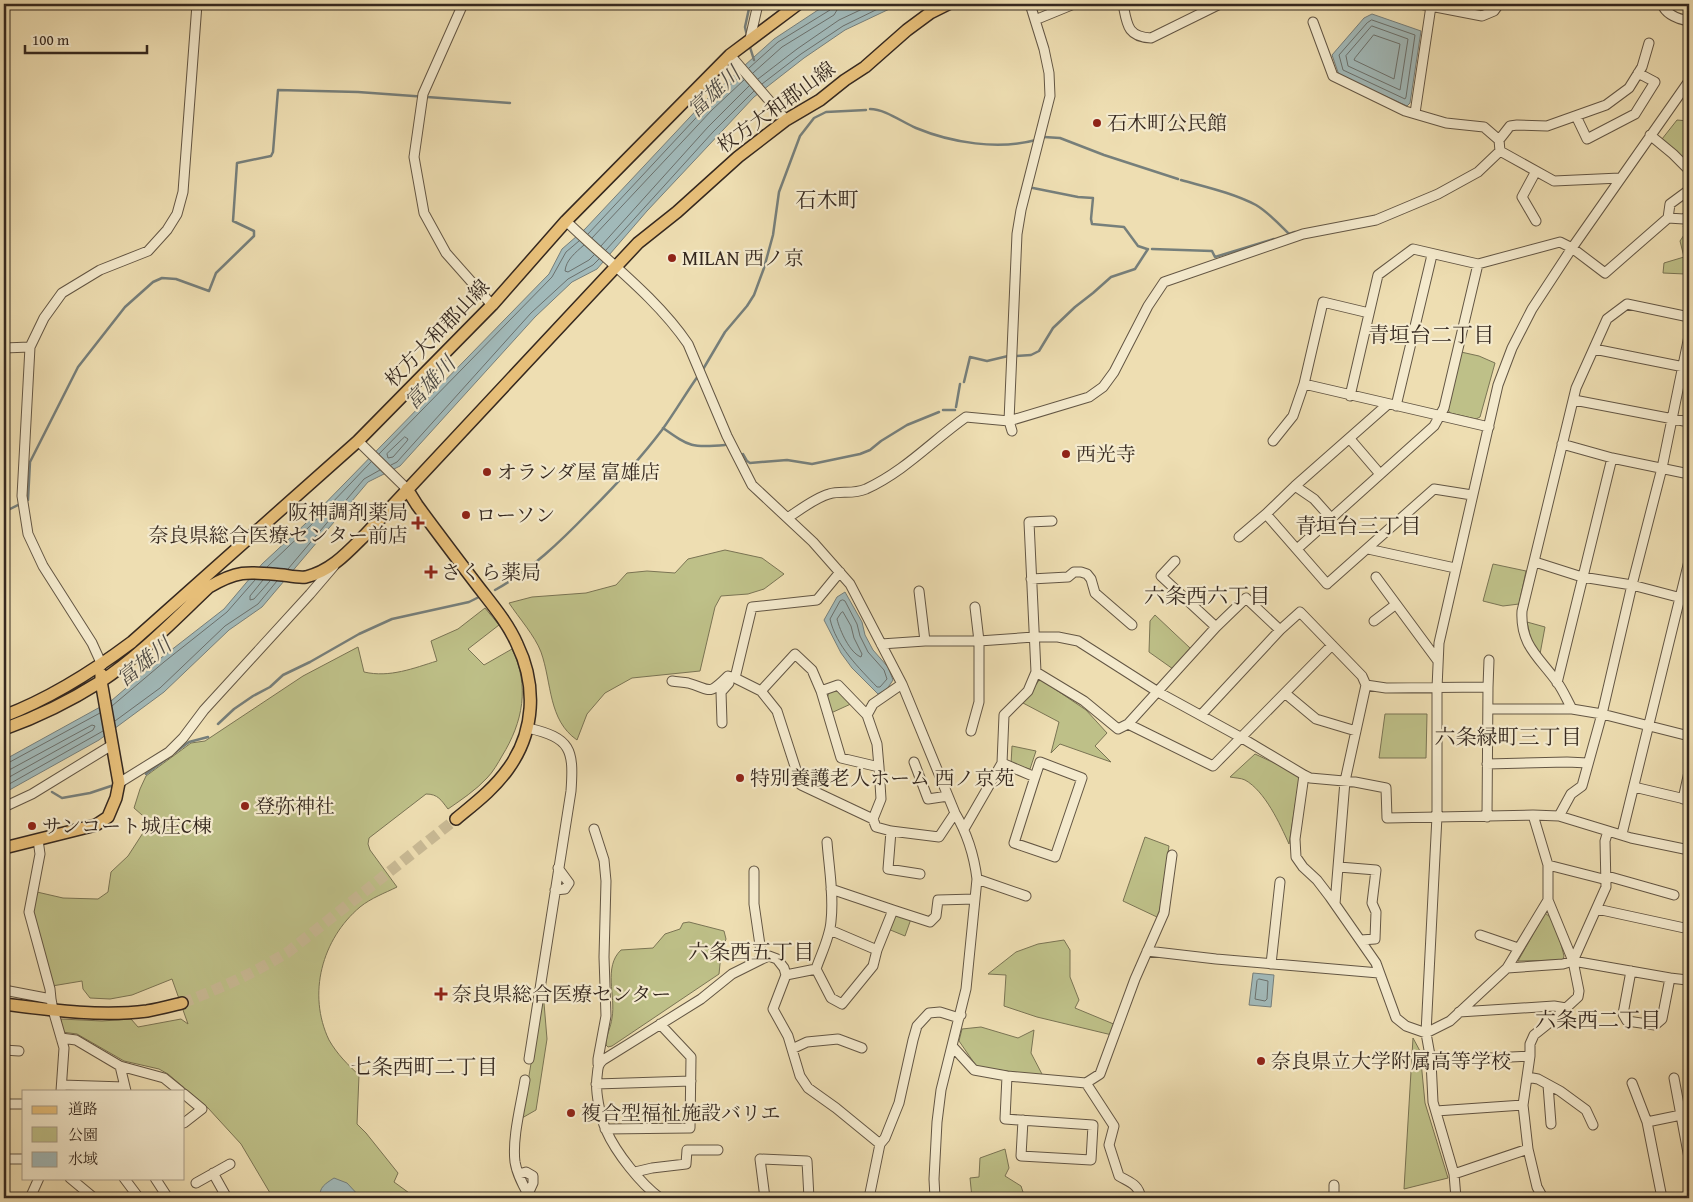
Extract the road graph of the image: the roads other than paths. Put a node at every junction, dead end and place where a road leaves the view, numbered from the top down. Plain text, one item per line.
1 (197, 4) edge
2 (462, 4) edge
3 (758, 4) edge
4 (798, 4) edge
5 (948, 4) edge
6 (1030, 4) edge
7 (1074, 4) edge
8 (1123, 4) edge
9 (1220, 4) edge
10 (1420, 4) edge
11 (1499, 4) edge
12 (1431, 6) junction
13 (1667, 10) edge
14 (1035, 20) junction
15 (1689, 21) edge
16 (1313, 22) dead end
17 (750, 39) junction
18 (1649, 42) dead end
19 (732, 58) junction
20 (1638, 73) junction
21 (1689, 81) edge
22 (1415, 113) junction
23 (1576, 116) junction
24 (786, 120) junction
25 (1650, 135) junction
26 (1499, 140) junction
27 (1500, 151) junction
28 (1689, 170) edge
29 (1536, 171) junction
30 (1620, 178) junction
31 (1689, 190) edge
32 (1689, 215) edge
33 (1668, 218) junction
34 (1536, 221) dead end
35 (570, 225) junction
36 (1572, 248) junction
37 (1432, 255) junction
38 (612, 264) junction
39 (1478, 264) junction
40 (492, 305) junction
41 (1369, 313) junction
42 (1689, 317) edge
43 (1689, 336) edge
44 (4, 348) edge
45 (30, 348) junction
46 (1594, 349) junction
47 (1686, 368) edge
48 (1304, 384) junction
49 (1350, 396) junction
50 (1574, 400) junction
51 (1392, 405) junction
52 (1440, 416) junction
53 (1672, 419) junction
54 (1009, 421) junction
55 (1689, 422) edge
56 (1489, 427) junction
57 (1012, 431) dead end
58 (1350, 439) junction
59 (1273, 441) dead end
60 (360, 442) junction
61 (1562, 444) junction
62 (1612, 458) junction
63 (1662, 468) junction
64 (1380, 474) junction
65 (1689, 474) edge
66 (405, 486) junction
67 (1295, 486) junction
68 (1472, 495) junction
69 (1266, 514) junction
70 (788, 517) junction
71 (1331, 518) junction
72 (1052, 521) dead end
73 (1239, 537) dead end
74 (1296, 549) junction
75 (1368, 549) junction
76 (1175, 561) dead end
77 (1689, 561) edge
78 (1535, 562) junction
79 (334, 565) junction
80 (1456, 568) junction
81 (840, 572) junction
82 (1376, 577) dead end
83 (1582, 577) junction
84 (1032, 579) junction
85 (1632, 585) junction
86 (919, 591) dead end
87 (1680, 598) junction
88 (1689, 600) edge
89 (1395, 605) junction
90 (975, 607) dead end
91 (1374, 620) dead end
92 (1132, 625) dead end
93 (1216, 627) junction
94 (1280, 630) junction
95 (1034, 637) junction
96 (925, 640) junction
97 (979, 641) junction
98 (880, 644) junction
99 (1332, 646) junction
100 (1489, 660) dead end
101 (1438, 661) junction
102 (102, 665) junction
103 (1036, 672) junction
104 (735, 678) junction
105 (672, 681) dead end
106 (1557, 683) junction
107 (902, 684) junction
108 (1366, 685) junction
109 (102, 686) junction
110 (1488, 687) junction
111 (1437, 688) junction
112 (761, 691) junction
113 (820, 691) junction
114 (1158, 692) junction
115 (1286, 694) junction
116 (1488, 709) junction
117 (1572, 709) junction
118 (1602, 714) junction
119 (867, 715) junction
120 (1201, 715) junction
121 (4, 716) edge
122 (722, 723) dead end
123 (1128, 724) junction
124 (1648, 726) junction
125 (528, 728) junction
126 (4, 729) edge
127 (1356, 731) junction
128 (971, 732) dead end
129 (1689, 736) edge
130 (1242, 738) junction
131 (112, 745) junction
132 (914, 762) dead end
133 (1002, 763) junction
134 (1588, 763) junction
135 (1488, 764) junction
136 (879, 767) junction
137 (1689, 772) edge
138 (1304, 775) junction
139 (1035, 777) junction
140 (1345, 781) junction
141 (119, 782) junction
142 (1634, 787) junction
143 (948, 796) junction
144 (1686, 799) edge
145 (4, 807) edge
146 (955, 813) junction
147 (1533, 815) junction
148 (1437, 816) junction
149 (1559, 816) junction
150 (1487, 817) junction
151 (456, 819) tunnel mouth
152 (872, 819) junction
153 (594, 828) dead end
154 (964, 829) junction
155 (891, 831) junction
156 (1608, 831) junction
157 (1622, 834) junction
158 (38, 840) junction
159 (827, 842) dead end
160 (4, 848) edge
161 (1689, 850) edge
162 (1172, 855) dead end
163 (1548, 865) junction
164 (1339, 867) junction
165 (754, 871) dead end
166 (920, 874) dead end
167 (1607, 878) junction
168 (977, 879) junction
169 (1280, 882) dead end
170 (831, 889) junction
171 (1674, 895) dead end
172 (1026, 896) dead end
173 (974, 899) junction
174 (1548, 900) junction
175 (1334, 904) junction
176 (1597, 909) junction
177 (893, 910) junction
178 (1689, 929) edge
179 (830, 930) junction
180 (1480, 935) dead end
181 (1361, 940) junction
182 (1518, 948) junction
183 (878, 950) junction
184 (1147, 951) junction
185 (762, 959) junction
186 (1573, 961) junction
187 (1271, 964) junction
188 (1507, 968) junction
189 (816, 970) junction
190 (1631, 971) junction
191 (1379, 973) junction
192 (786, 975) junction
193 (1670, 978) junction
194 (1687, 980) dead end
195 (4, 990) edge
196 (182, 1003) tunnel mouth
197 (4, 1004) edge
198 (52, 1005) junction
199 (1566, 1008) junction
200 (1459, 1012) junction
201 (961, 1016) junction
202 (660, 1024) junction
203 (1426, 1033) junction
204 (61, 1038) junction
205 (953, 1047) junction
206 (862, 1048) dead end
207 (792, 1049) junction
208 (4, 1050) edge
209 (19, 1051) dead end
210 (1530, 1056) junction
211 (529, 1059) dead end
212 (1431, 1061) junction
213 (598, 1064) junction
214 (120, 1066) junction
215 (1007, 1076) junction
216 (1527, 1078) junction
217 (1674, 1078) dead end
218 (525, 1080) dead end
219 (691, 1081) junction
220 (1086, 1083) junction
221 (1632, 1083) dead end
222 (596, 1084) junction
223 (1548, 1084) junction
224 (61, 1088) edge
225 (125, 1089) edge
226 (179, 1090) edge
227 (185, 1095) edge
228 (4, 1104) edge
229 (22, 1104) edge
230 (1523, 1105) junction
231 (1436, 1111) junction
232 (1681, 1114) junction
233 (1023, 1120) junction
234 (1647, 1122) junction
235 (185, 1123) edge
236 (1551, 1124) dead end
237 (1593, 1125) dead end
238 (605, 1129) junction
239 (880, 1144) junction
240 (1528, 1149) junction
241 (718, 1150) dead end
242 (1689, 1158) edge
243 (4, 1159) edge
244 (22, 1159) edge
245 (230, 1164) dead end
246 (635, 1172) junction
247 (213, 1173) junction
248 (1454, 1174) junction
249 (38, 1180) edge
250 (74, 1180) edge
251 (126, 1180) edge
252 (156, 1180) edge
253 (196, 1183) dead end
254 (1334, 1185) dead end
255 (84, 1195) edge
256 (529, 1196) edge
257 (30, 1198) edge
258 (94, 1198) edge
259 (139, 1198) edge
260 (168, 1198) edge
261 (227, 1198) edge
262 (660, 1198) edge
263 (765, 1198) edge
264 (808, 1198) edge
265 (870, 1198) edge
266 (935, 1198) edge
267 (1140, 1198) edge
268 (1334, 1198) edge
269 (1456, 1198) edge
270 (1542, 1198) edge
271 (1662, 1198) edge

1 - 45 street
2 - 40 street
3 - 17 street
4 - 17 main road, 枚方大和郡山線
5 - 24 main road, 枚方大和郡山線
6 - 14 street
7 - 14 street
8 - 9 street
10 - 12 street
11 - 12 street
12 - 22 street
13 - 15 street
14 - 54 street
16 - 22 street
17 - 19 main road, 枚方大和郡山線
18 - 20 street
19 - 24 street
19 - 35 main road, 枚方大和郡山線
20 - 23 street
20 - 23 street
21 - 25 street
22 - 26 street
23 - 26 street
24 - 38 main road, 枚方大和郡山線
25 - 28 street
25 - 30 street
26 - 27 street
27 - 29 street
27 - 54 street
29 - 30 street
29 - 34 street
30 - 36 street
31 - 33 street
32 - 33 street
33 - 36 street
35 - 38 street
35 - 40 main road, 枚方大和郡山線
36 - 39 street
36 - 56 street
37 - 39 street
37 - 41 street
37 - 51 street
38 - 66 main road, 枚方大和郡山線
38 - 70 street
39 - 52 street
40 - 60 main road, 枚方大和郡山線
41 - 48 street
41 - 49 street
42 - 46 street
43 - 47 street
44 - 45 street
45 - 102 street
46 - 47 street
46 - 50 street
47 - 53 street
48 - 49 street
48 - 59 street
49 - 51 street
50 - 53 street
50 - 61 street
51 - 52 street
51 - 58 street
52 - 56 street
52 - 64 street
53 - 55 street
53 - 63 street
54 - 57 street
54 - 70 street
56 - 68 street
58 - 64 street
58 - 67 street
60 - 66 street
60 - 102 main road, 枚方大和郡山線
61 - 62 street
61 - 78 street
62 - 63 street
62 - 83 street
63 - 65 street
63 - 85 street
64 - 71 street
66 - 79 main road, 枚方大和郡山線
66 - 125 main road
67 - 69 street
67 - 71 street
68 - 75 street
68 - 80 street
69 - 73 street
69 - 74 street
70 - 81 street
71 - 74 street
72 - 84 street
74 - 75 street
75 - 80 street
76 - 93 street
77 - 87 street
78 - 83 street
78 - 106 street
79 - 109 main road, 枚方大和郡山線
79 - 141 street
80 - 101 street
81 - 98 street
81 - 104 street
82 - 89 street
83 - 85 street
83 - 106 street
84 - 92 street
84 - 95 street
85 - 87 street
85 - 118 street
86 - 96 street
87 - 88 street
87 - 124 street
89 - 91 street
89 - 101 street
90 - 97 street
93 - 94 street
93 - 114 street
94 - 99 street
94 - 120 street
95 - 97 street
95 - 103 street
95 - 114 street
96 - 97 street
96 - 98 street
97 - 128 street
98 - 107 street
99 - 108 street
99 - 115 street
100 - 110 street
101 - 111 street
102 - 109 main road
102 - 121 main road, 枚方大和郡山線
103 - 123 street
103 - 133 street
104 - 105 street
104 - 112 street
104 - 122 street
106 - 117 street
107 - 119 street
107 - 143 street
108 - 111 street
108 - 127 street
109 - 126 main road, 枚方大和郡山線
109 - 131 main road
110 - 111 street
110 - 116 street
111 - 148 street
112 - 113 street
112 - 152 street
113 - 119 street
113 - 136 street
114 - 120 street
114 - 123 street
115 - 127 street
115 - 130 street
116 - 117 street
116 - 135 street
117 - 118 street
118 - 124 street
118 - 134 street
119 - 136 street
120 - 130 street
123 - 130 street
124 - 129 street
124 - 142 street
125 - 151 main road
125 - 211 street
127 - 140 street
130 - 138 street
131 - 141 main road
131 - 145 street
132 - 143 street
133 - 139 street
133 - 154 street
134 - 135 street
134 - 149 street
135 - 150 street
136 - 152 street
137 - 144 street
138 - 140 street
138 - 175 street
139 - 139 street
140 - 148 street
140 - 164 street
141 - 158 main road
142 - 144 street
142 - 157 street
143 - 146 street
146 - 154 street
146 - 155 street
147 - 149 street
147 - 150 street
147 - 163 street
148 - 150 street
148 - 203 street
149 - 156 street
152 - 155 street
153 - 213 street
154 - 168 street
155 - 166 street
156 - 157 street
156 - 167 street
157 - 161 street
158 - 160 main road
158 - 198 street
159 - 170 street
162 - 184 street
163 - 167 street
163 - 174 street
164 - 175 street
164 - 181 street
165 - 185 street
167 - 171 street
167 - 176 street
168 - 172 street
168 - 173 street
169 - 187 street
170 - 177 street
170 - 179 street
173 - 177 street
173 - 201 street
174 - 182 street
174 - 186 street
175 - 181 street
176 - 178 street
176 - 186 street
177 - 183 street
179 - 183 street
179 - 189 street
180 - 182 street
181 - 191 street
182 - 188 street
183 - 189 street
184 - 187 street
184 - 220 street
185 - 192 street
185 - 202 street
186 - 188 street
186 - 190 street
186 - 199 street
187 - 191 street
188 - 200 street
189 - 192 street
190 - 193 street
190 - 193 street
191 - 203 street
192 - 207 street
193 - 194 street
195 - 198 street
196 - 198 main road
197 - 198 main road
198 - 204 street
199 - 200 street
199 - 210 street
200 - 203 street
201 - 205 street
201 - 239 street
202 - 213 street
202 - 219 street
203 - 212 street
204 - 214 street
204 - 224 street
205 - 215 street
205 - 266 street
206 - 207 street
207 - 239 street
208 - 209 street
210 - 212 street
210 - 216 street
212 - 231 street
213 - 222 street
214 - 225 street
214 - 226 street
215 - 220 street
215 - 233 street
216 - 223 street
216 - 230 street
217 - 232 street
218 - 256 street
219 - 222 street
219 - 238 street
220 - 267 street
221 - 234 street
222 - 238 street
223 - 236 street
223 - 237 street
224 - 225 street
227 - 235 street
228 - 229 street
230 - 231 street
230 - 240 street
231 - 248 street
232 - 234 street
232 - 242 street
233 - 233 street
234 - 271 street
238 - 246 street
239 - 265 street
240 - 248 street
240 - 270 street
241 - 246 street
243 - 244 street
245 - 247 street
246 - 262 street
247 - 253 street
247 - 261 street
248 - 269 street
249 - 257 street
250 - 255 street
251 - 259 street
252 - 260 street
254 - 268 street
255 - 258 street
263 - 264 street

